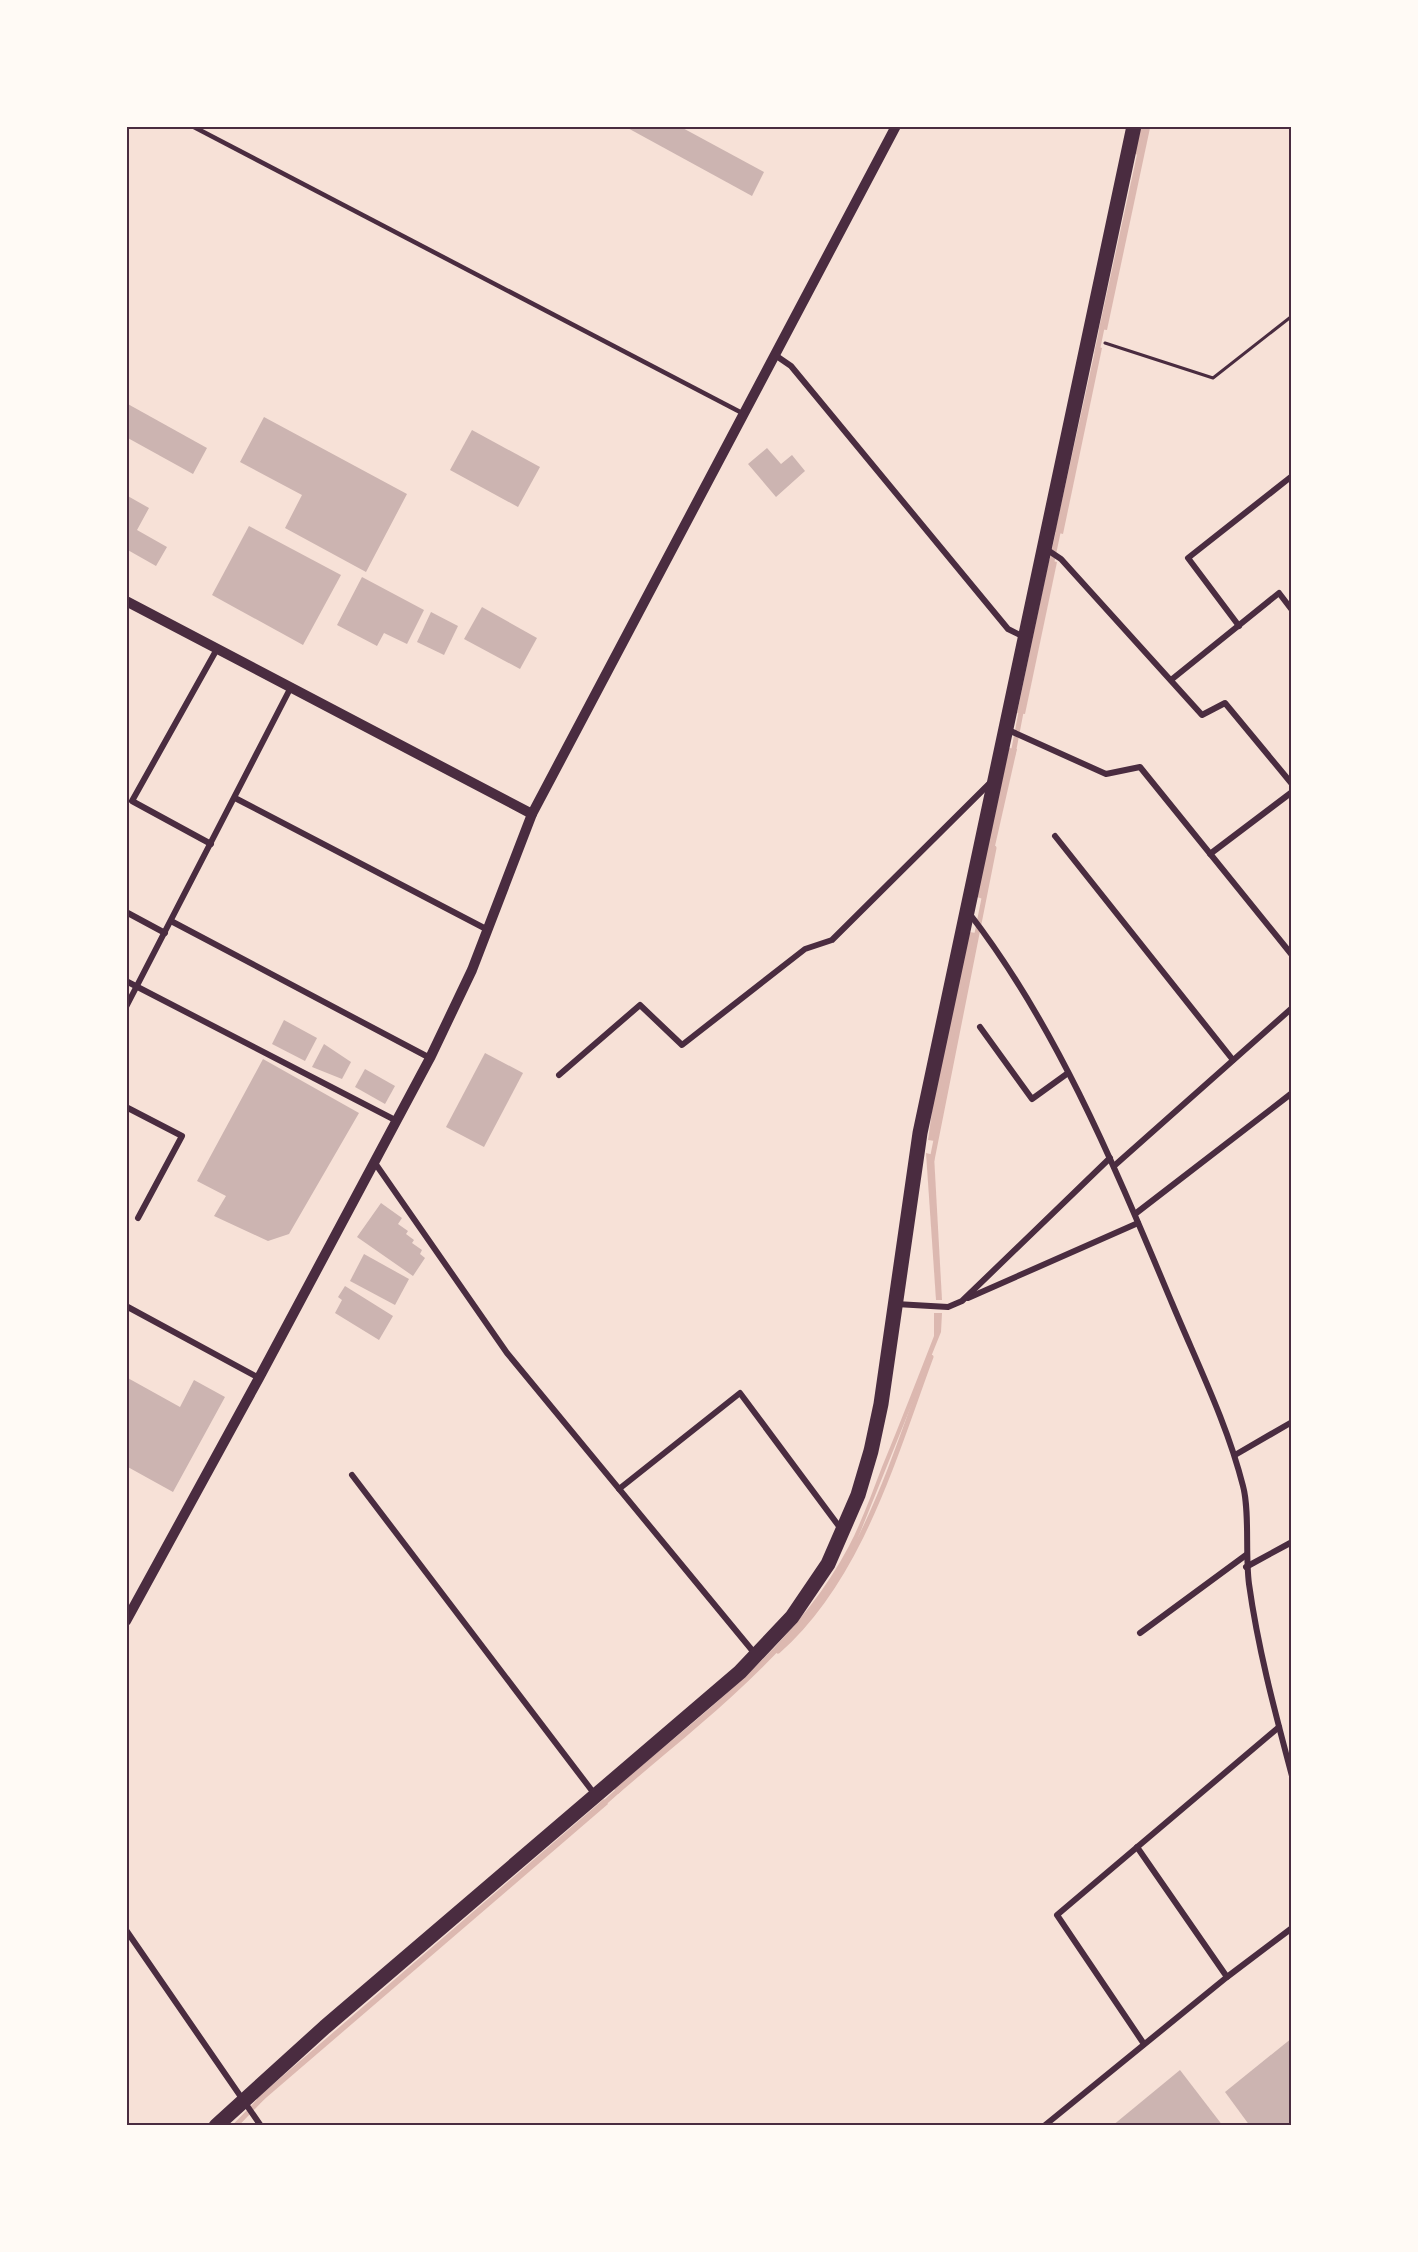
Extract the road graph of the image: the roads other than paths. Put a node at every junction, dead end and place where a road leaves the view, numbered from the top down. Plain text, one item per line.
1 (129, 126) edge
2 (134, 126) edge
3 (192, 126) edge
4 (896, 126) edge
5 (1134, 126) edge
6 (775, 356) junction
7 (744, 414) junction
8 (1292, 476) edge
9 (1043, 548) junction
10 (126, 601) edge
11 (1292, 610) edge
12 (1239, 626) junction
13 (1025, 637) junction
14 (217, 649) junction
15 (1171, 680) junction
16 (291, 687) junction
17 (1007, 729) junction
18 (996, 778) junction
19 (1292, 784) edge
20 (1292, 792) edge
21 (236, 798) junction
22 (532, 814) junction
23 (1055, 836) dead end
24 (212, 844) junction
25 (1210, 854) junction
26 (126, 912) edge
27 (970, 915) junction
28 (171, 921) junction
29 (489, 930) junction
30 (165, 933) junction
31 (1292, 955) edge
32 (126, 981) edge
33 (137, 987) junction
34 (126, 1007) edge
35 (1292, 1008) edge
36 (980, 1027) dead end
37 (430, 1058) junction
38 (1233, 1060) junction
39 (1068, 1073) junction
40 (559, 1075) dead end
41 (1292, 1093) edge
42 (126, 1107) edge
43 (397, 1121) junction
44 (1110, 1158) junction
45 (375, 1163) junction
46 (1113, 1166) junction
47 (1135, 1214) junction
48 (138, 1218) dead end
49 (1138, 1223) junction
50 (962, 1301) junction
51 (896, 1304) junction
52 (126, 1306) edge
53 (260, 1378) junction
54 (1292, 1422) edge
55 (1235, 1455) junction
56 (352, 1475) dead end
57 (619, 1489) junction
58 (843, 1532) junction
59 (1292, 1542) edge
60 (1245, 1555) junction
61 (1246, 1567) junction
62 (126, 1621) edge
63 (1140, 1633) dead end
64 (757, 1656) junction
65 (1279, 1726) junction
66 (1292, 1776) edge
67 (596, 1796) junction
68 (1137, 1847) junction
69 (1292, 1928) edge
70 (126, 1930) edge
71 (1227, 1977) junction
72 (1144, 2044) junction
73 (243, 2100) junction
74 (216, 2126) edge
75 (261, 2126) edge
76 (1044, 2126) edge

1 - 2 lane
3 - 7 lane
4 - 6 street
5 - 9 main road
6 - 7 street
6 - 13 street
7 - 22 street
8 - 12 street
9 - 13 main road
9 - 15 street
10 - 14 street
11 - 12 street
12 - 15 street
13 - 17 main road
14 - 16 street
14 - 24 street
15 - 19 street
16 - 21 street
16 - 22 street
17 - 18 main road
17 - 25 street
18 - 27 main road
18 - 40 street
20 - 25 street
21 - 24 street
21 - 29 street
22 - 29 street
23 - 38 street
24 - 28 street
25 - 31 street
26 - 30 street
27 - 39 street
27 - 51 main road
28 - 30 street
28 - 37 street
29 - 37 street
30 - 33 street
32 - 33 street
33 - 34 street
33 - 43 street
35 - 38 street
36 - 39 street
37 - 43 street
38 - 46 street
39 - 44 street
41 - 47 street
42 - 48 street
43 - 45 street
44 - 46 street
44 - 50 street
45 - 53 street
45 - 57 street
46 - 47 street
47 - 49 street
49 - 50 street
49 - 55 street
50 - 51 street
51 - 58 main road
52 - 53 street
53 - 62 street
54 - 55 street
55 - 60 street
56 - 67 street
57 - 58 street
57 - 64 street
58 - 64 main road
59 - 61 street
60 - 61 street
60 - 63 street
61 - 65 street
64 - 67 main road
65 - 66 street
65 - 68 street
67 - 73 main road
68 - 71 street
68 - 72 street
69 - 71 street
70 - 73 street
71 - 72 street
72 - 76 street
73 - 74 main road
73 - 75 street

